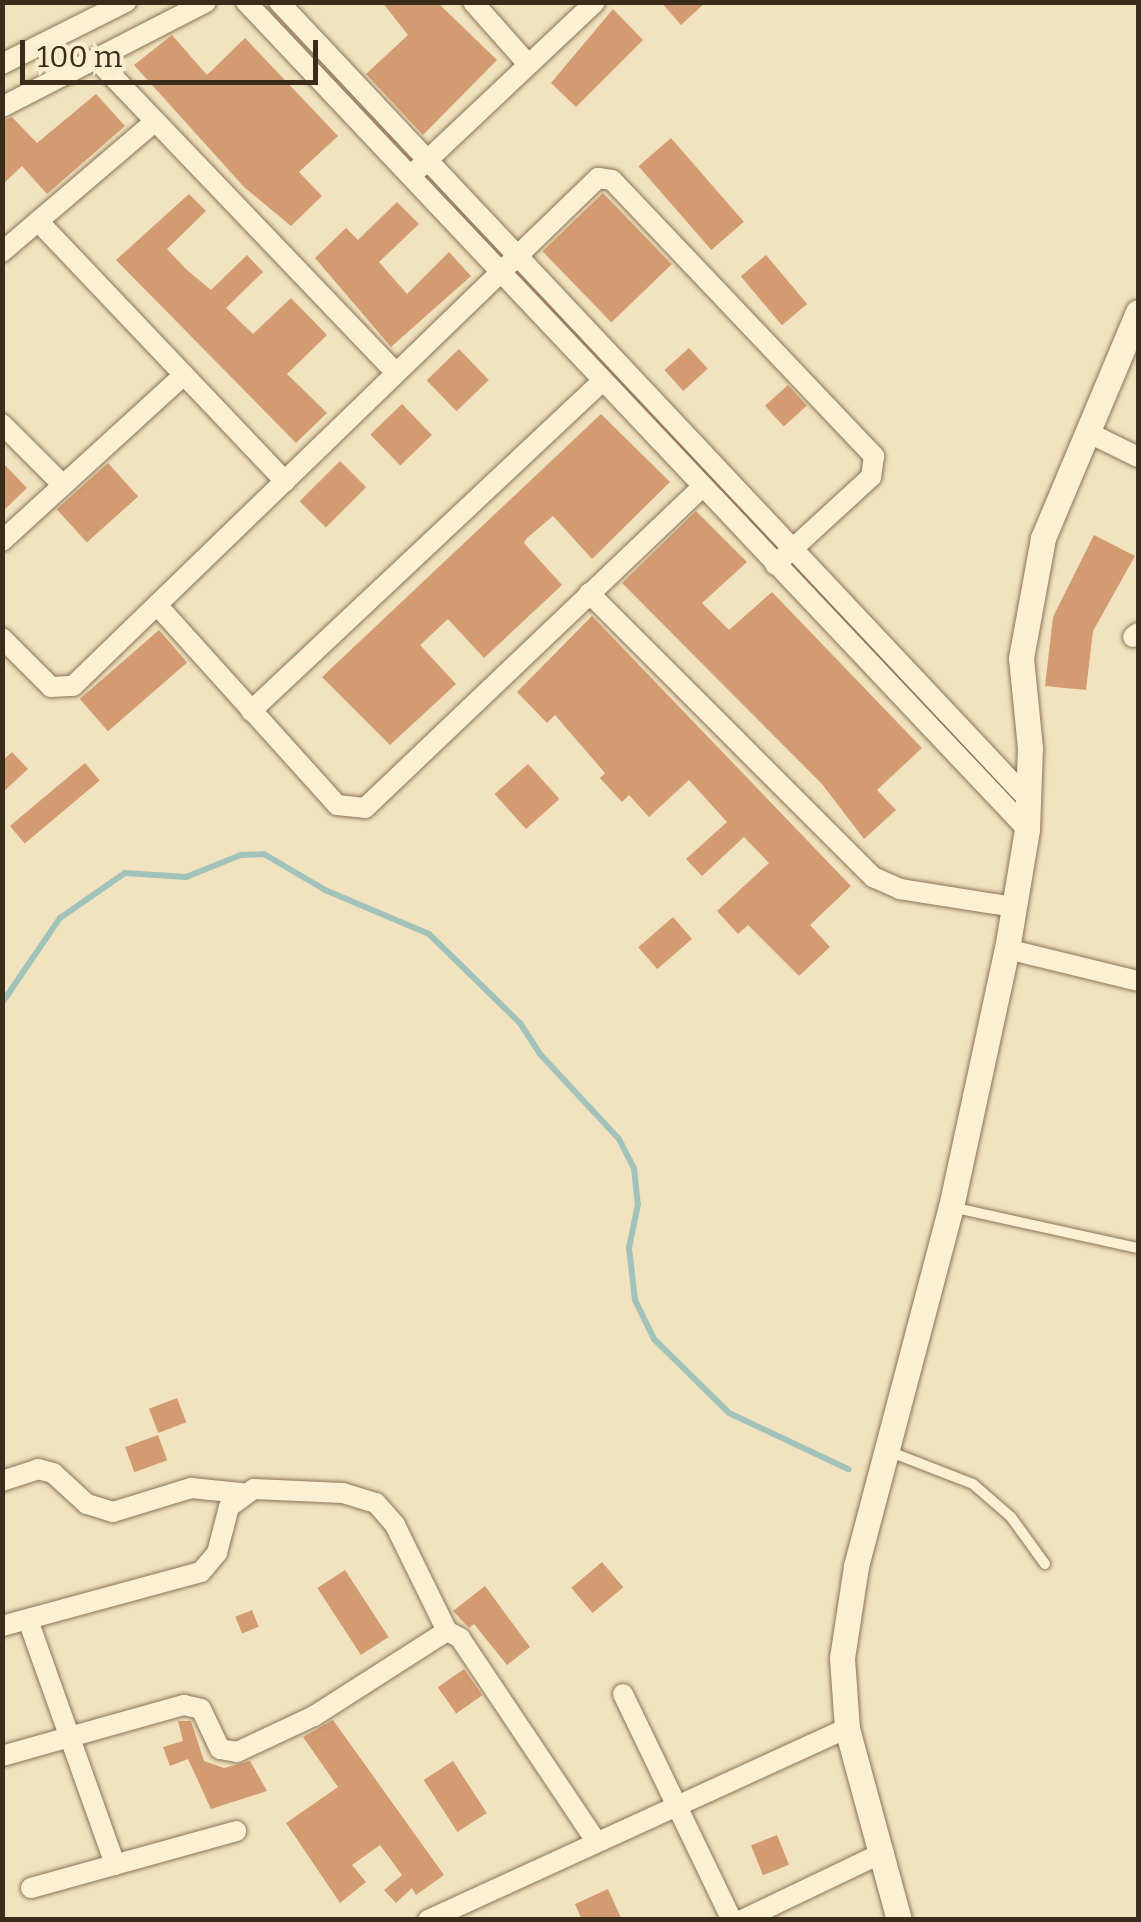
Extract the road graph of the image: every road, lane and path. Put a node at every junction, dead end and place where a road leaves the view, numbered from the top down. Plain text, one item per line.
1 (126, 2) edge
2 (206, 2) edge
3 (246, 2) edge
4 (279, 2) edge
5 (472, 2) edge
6 (594, 2) edge
7 (97, 60) junction
8 (526, 62) junction
9 (2, 64) edge
10 (2, 106) edge
11 (152, 124) junction
12 (427, 161) junction
13 (409, 177) junction
14 (38, 221) junction
15 (2, 252) edge
16 (515, 254) junction
17 (497, 269) junction
18 (1138, 312) edge
19 (393, 370) junction
20 (184, 375) junction
21 (603, 381) junction
22 (2, 424) edge
23 (1087, 432) junction
24 (1138, 457) edge
25 (285, 481) junction
26 (63, 486) junction
27 (702, 487) junction
28 (2, 542) edge
29 (793, 550) junction
30 (776, 565) junction
31 (589, 593) junction
32 (157, 605) junction
33 (2, 638) edge
34 (250, 712) junction
35 (1028, 799) junction
36 (1026, 829) junction
37 (1014, 907) junction
38 (1007, 948) junction
39 (1138, 981) edge
40 (950, 1207) junction
41 (1138, 1248) edge
42 (888, 1451) junction
43 (2, 1482) edge
44 (240, 1493) junction
45 (1045, 1564) dead end
46 (28, 1620) junction
47 (2, 1626) edge
48 (447, 1631) junction
49 (623, 1694) dead end
50 (846, 1728) junction
51 (68, 1734) junction
52 (2, 1756) edge
53 (676, 1804) junction
54 (236, 1831) dead end
55 (595, 1840) junction
56 (884, 1852) junction
57 (115, 1865) junction
58 (31, 1888) dead end
59 (428, 1920) edge
60 (732, 1920) edge
61 (742, 1920) edge
62 (900, 1920) edge

1 - 9 street
2 - 7 street
3 - 13 street
4 - 12 street
5 - 8 street
6 - 8 street
7 - 10 street
7 - 11 street
8 - 12 street
11 - 14 street
11 - 19 street
12 - 13 street
12 - 16 street
13 - 17 street
14 - 15 street
14 - 20 street
16 - 17 street
16 - 29 street
16 - 29 street
17 - 19 street
17 - 21 street
18 - 23 street
19 - 25 street
20 - 25 street
20 - 26 street
21 - 27 street
21 - 34 street
22 - 26 street
23 - 24 street
23 - 35 street
25 - 32 street
26 - 28 street
27 - 30 street
27 - 31 street
29 - 30 street
29 - 35 street
30 - 36 street
31 - 34 street
31 - 37 street
32 - 33 street
32 - 34 street
35 - 36 street
36 - 37 street
37 - 38 street
38 - 39 street
38 - 40 street
40 - 41 lane
40 - 42 street
42 - 45 lane
42 - 50 street
43 - 44 street
44 - 46 street
44 - 48 street
46 - 47 street
46 - 51 street
48 - 51 street
48 - 55 street
49 - 53 street
50 - 53 street
50 - 56 street
51 - 52 street
51 - 57 street
53 - 55 street
53 - 60 street
54 - 57 street
55 - 59 street
56 - 61 street
56 - 62 street
57 - 58 street

